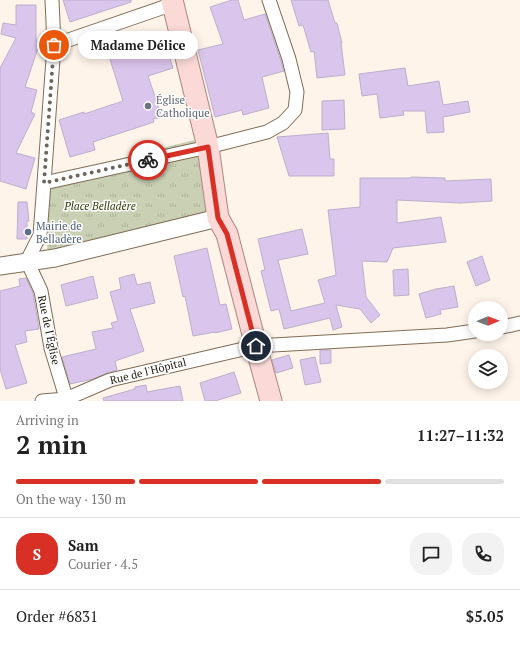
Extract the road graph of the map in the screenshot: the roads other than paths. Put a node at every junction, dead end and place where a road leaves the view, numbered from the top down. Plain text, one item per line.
1 (52, 0) edge
2 (269, 0) edge
3 (173, 2) edge
4 (54, 45) junction
5 (208, 147) junction
6 (44, 183) junction
7 (218, 218) junction
8 (27, 261) junction
9 (0, 266) edge
10 (520, 323) edge
11 (508, 326) edge
12 (468, 332) edge
13 (256, 346) junction
14 (67, 400) edge
15 (42, 401) edge
16 (271, 401) edge

1 - 4 street
2 - 5 street
3 - 4 street
3 - 5 main road
4 - 6 street
5 - 6 street
5 - 7 main road
6 - 8 street
7 - 8 street
7 - 13 main road
8 - 9 street
8 - 14 street, Rue de l'Église
10 - 11 street
12 - 13 street, Rue de l'Hôpital
13 - 14 street, Rue de l'Hôpital
13 - 16 main road
14 - 15 street, Rue de l'Hôpital

